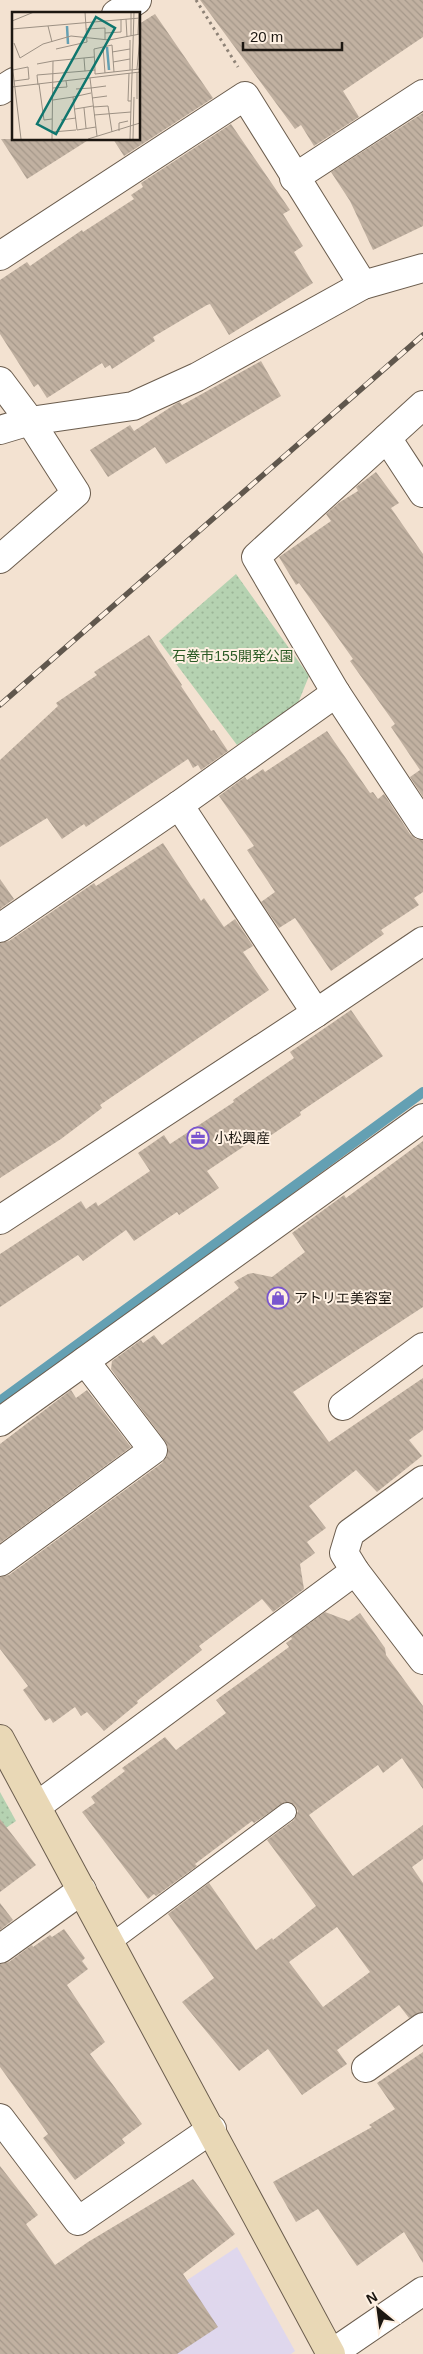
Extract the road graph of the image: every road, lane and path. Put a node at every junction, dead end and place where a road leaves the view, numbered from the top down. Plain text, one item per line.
1 (137, 0) edge
2 (196, 0) edge
3 (119, 12) edge
4 (12, 83) edge
5 (0, 91) edge
6 (423, 94) edge
7 (245, 96) junction
8 (294, 178) junction
9 (0, 256) edge
10 (423, 268) edge
11 (363, 285) junction
12 (0, 381) edge
13 (423, 405) edge
14 (30, 421) junction
15 (0, 430) edge
16 (386, 438) junction
17 (423, 493) edge
18 (0, 559) edge
19 (336, 693) junction
20 (179, 805) junction
21 (423, 825) edge
22 (0, 928) edge
23 (423, 941) edge
24 (316, 1013) junction
25 (423, 1118) edge
26 (0, 1220) edge
27 (423, 1347) edge
28 (86, 1362) junction
29 (343, 1406) dead end
30 (0, 1422) edge
31 (423, 1480) edge
32 (0, 1562) edge
33 (355, 1571) junction
34 (423, 1660) edge
35 (0, 1739) edge
36 (36, 1806) junction
37 (287, 1812) dead end
38 (82, 1890) junction
39 (111, 1943) junction
40 (0, 1949) edge
41 (423, 2027) edge
42 (366, 2068) dead end
43 (0, 2118) edge
44 (212, 2129) junction
45 (423, 2291) edge
46 (331, 2354) edge

1 - 3 street
2 - 7 path
4 - 5 street
6 - 8 street
7 - 8 street
7 - 9 street
8 - 11 street
10 - 11 street
11 - 14 street
12 - 14 street
13 - 16 street
14 - 15 street
14 - 18 street
16 - 17 street
16 - 19 street
19 - 20 street
19 - 21 street
20 - 22 street
20 - 24 street
23 - 24 street
24 - 26 street
25 - 28 street
27 - 29 street
28 - 30 street
28 - 32 street
31 - 33 street
33 - 34 street
33 - 36 street
35 - 36 street
36 - 38 street
37 - 39 lane
38 - 39 street
38 - 40 street
39 - 44 street
41 - 42 street
43 - 44 street
44 - 46 street
45 - 46 street

